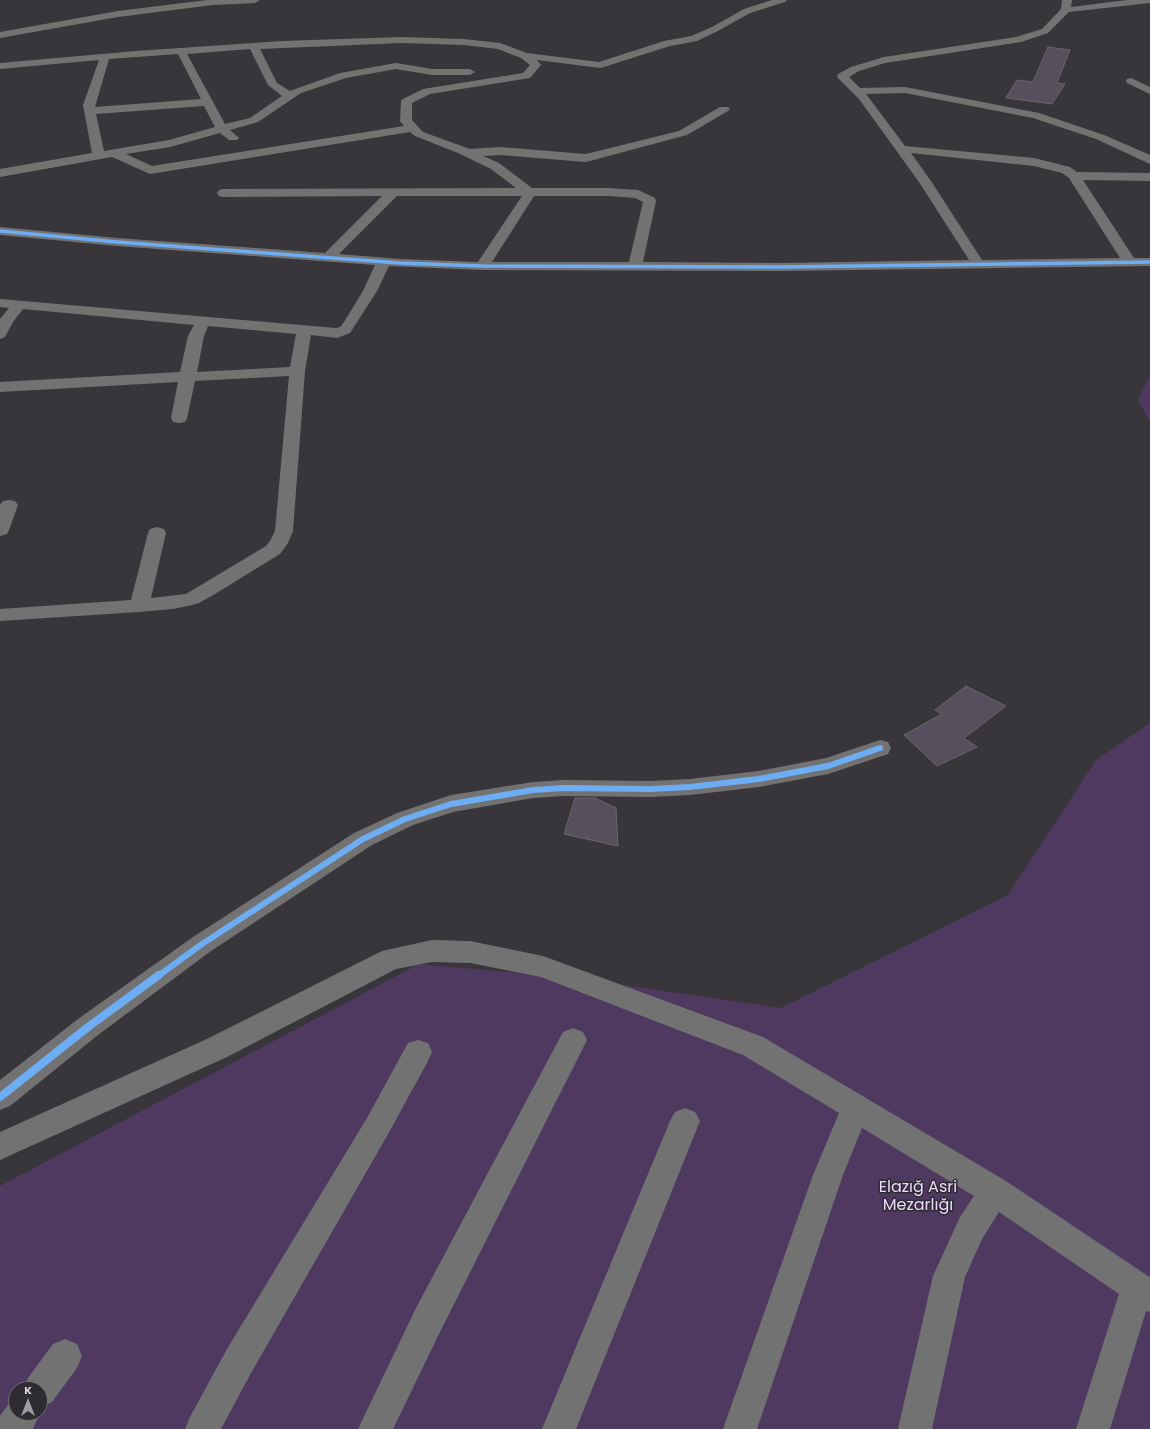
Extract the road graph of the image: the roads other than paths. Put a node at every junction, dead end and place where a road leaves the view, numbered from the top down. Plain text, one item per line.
1 (255, 0) edge
2 (782, 0) edge
3 (1150, 0) edge
4 (1066, 5) edge
5 (0, 34) edge
6 (325, 43) junction
7 (254, 46) junction
8 (181, 51) junction
9 (332, 56) dead end
10 (525, 56) junction
11 (105, 57) junction
12 (35, 64) junction
13 (0, 66) edge
14 (529, 72) junction
15 (0, 75) edge
16 (1131, 81) dead end
17 (857, 91) junction
18 (1150, 91) edge
19 (290, 96) junction
20 (208, 102) junction
21 (724, 109) dead end
22 (90, 111) junction
23 (413, 128) junction
24 (222, 129) junction
25 (902, 149) junction
26 (114, 153) junction
27 (470, 153) junction
28 (250, 154) junction
29 (99, 156) junction
30 (1150, 160) edge
31 (0, 173) edge
32 (1074, 176) junction
33 (1150, 177) edge
34 (223, 193) dead end
35 (392, 193) junction
36 (530, 194) junction
37 (0, 231) edge
38 (330, 258) junction
39 (384, 261) junction
40 (1129, 261) junction
41 (1150, 262) edge
42 (978, 264) junction
43 (1055, 264) junction
44 (482, 266) junction
45 (635, 266) junction
46 (1150, 276) edge
47 (0, 303) edge
48 (20, 304) junction
49 (204, 321) junction
50 (304, 330) junction
51 (0, 334) edge
52 (297, 371) junction
53 (187, 377) junction
54 (0, 387) edge
55 (179, 418) dead end
56 (9, 505) dead end
57 (0, 530) edge
58 (157, 533) dead end
59 (139, 606) junction
60 (0, 615) edge
61 (880, 748) dead end
62 (573, 1040) dead end
63 (418, 1052) dead end
64 (0, 1097) edge
65 (856, 1107) junction
66 (685, 1121) dead end
67 (0, 1146) edge
68 (995, 1192) junction
69 (1143, 1292) edge
70 (65, 1356) dead end
71 (47, 1381) edge
72 (202, 1429) edge
73 (375, 1429) edge
74 (559, 1429) edge
75 (740, 1429) edge
76 (916, 1429) edge
77 (1094, 1429) edge

1 - 5 street
2 - 10 street
3 - 4 street
4 - 17 street
6 - 7 street
6 - 9 street
6 - 10 street
7 - 8 street
7 - 19 street
8 - 11 street
8 - 20 street
10 - 14 street
11 - 12 street
11 - 22 street
12 - 13 street
12 - 15 street
14 - 19 street
14 - 23 street
16 - 18 street
17 - 25 street
17 - 30 street
19 - 24 street
20 - 22 street
20 - 24 street
21 - 27 street
22 - 29 street
23 - 27 street
23 - 28 street
24 - 26 street
24 - 28 street
25 - 32 street
25 - 42 street
26 - 28 street
26 - 29 street
27 - 36 street
29 - 31 street
32 - 33 street
32 - 40 street
34 - 35 street
35 - 36 street
35 - 38 street
36 - 44 street
36 - 45 street
37 - 38 street
38 - 39 street
39 - 44 street
39 - 50 street
40 - 41 street
40 - 43 street
42 - 43 street
42 - 45 street
43 - 46 street
44 - 45 street
47 - 48 street
48 - 49 street
48 - 51 street
49 - 50 street
49 - 53 street
50 - 52 street
52 - 53 street
52 - 59 street
53 - 54 street
53 - 55 street
56 - 57 street
58 - 59 street
59 - 60 street
61 - 64 street
62 - 73 street
63 - 72 street
65 - 67 street
65 - 68 street
65 - 75 street
66 - 74 street
68 - 69 street
68 - 76 street
69 - 77 street
70 - 71 street

